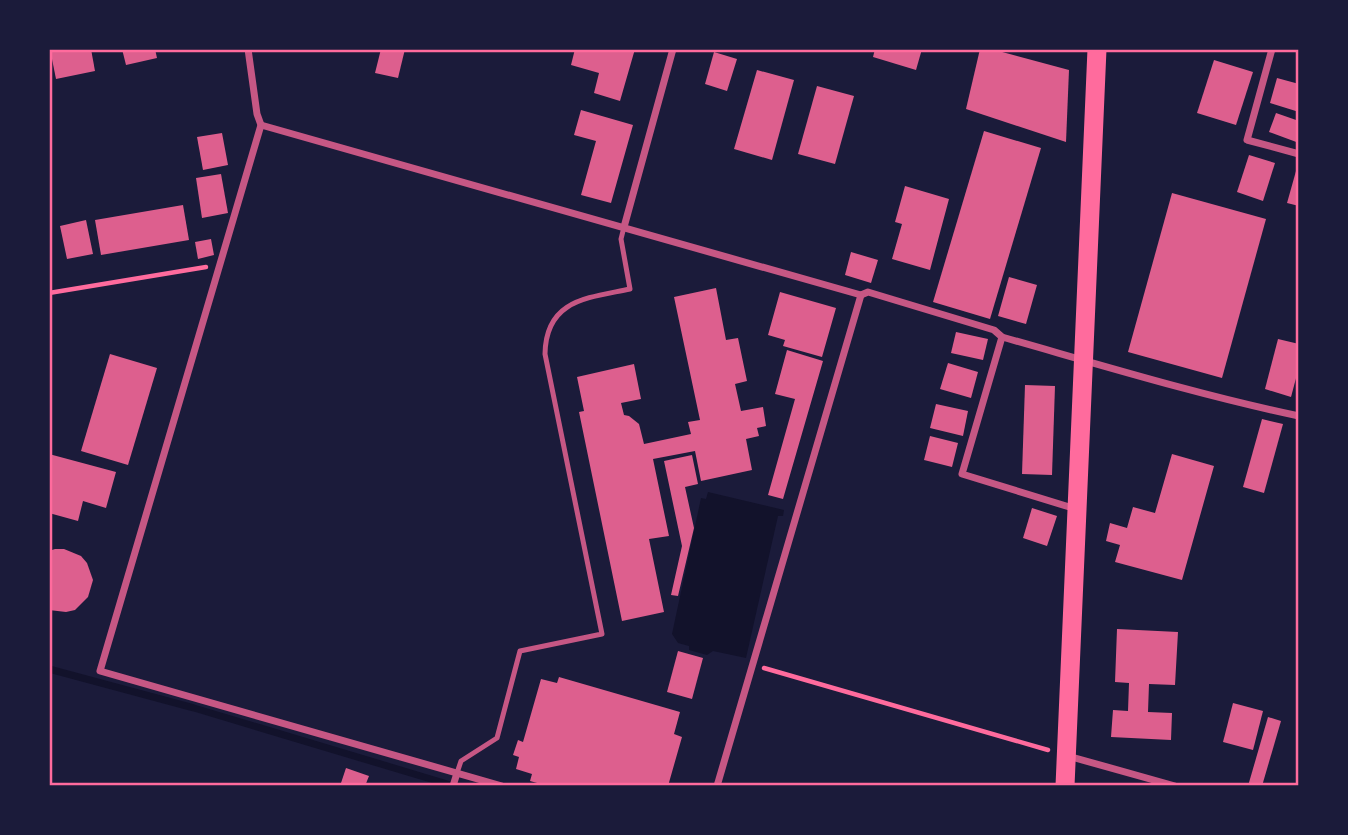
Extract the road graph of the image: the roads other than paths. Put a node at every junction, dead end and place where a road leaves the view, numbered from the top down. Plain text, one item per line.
1 (248, 49) edge
2 (673, 49) edge
3 (1097, 49) edge
4 (1272, 49) edge
5 (261, 125) junction
6 (1299, 154) edge
7 (624, 227) junction
8 (861, 295) junction
9 (1002, 337) junction
10 (1084, 360) junction
11 (1299, 416) edge
12 (1078, 509) junction
13 (1067, 756) junction
14 (455, 779) edge
15 (502, 786) edge
16 (718, 786) edge
17 (1066, 786) edge
18 (1175, 786) edge

1 - 5 street
2 - 7 street
3 - 10 highway
4 - 6 street
5 - 7 street
5 - 14 street
7 - 8 street
7 - 14 lane
8 - 9 street
8 - 16 street
9 - 10 street
9 - 12 street
10 - 11 street
10 - 12 highway
12 - 13 highway
13 - 17 highway
13 - 18 street
14 - 15 street

